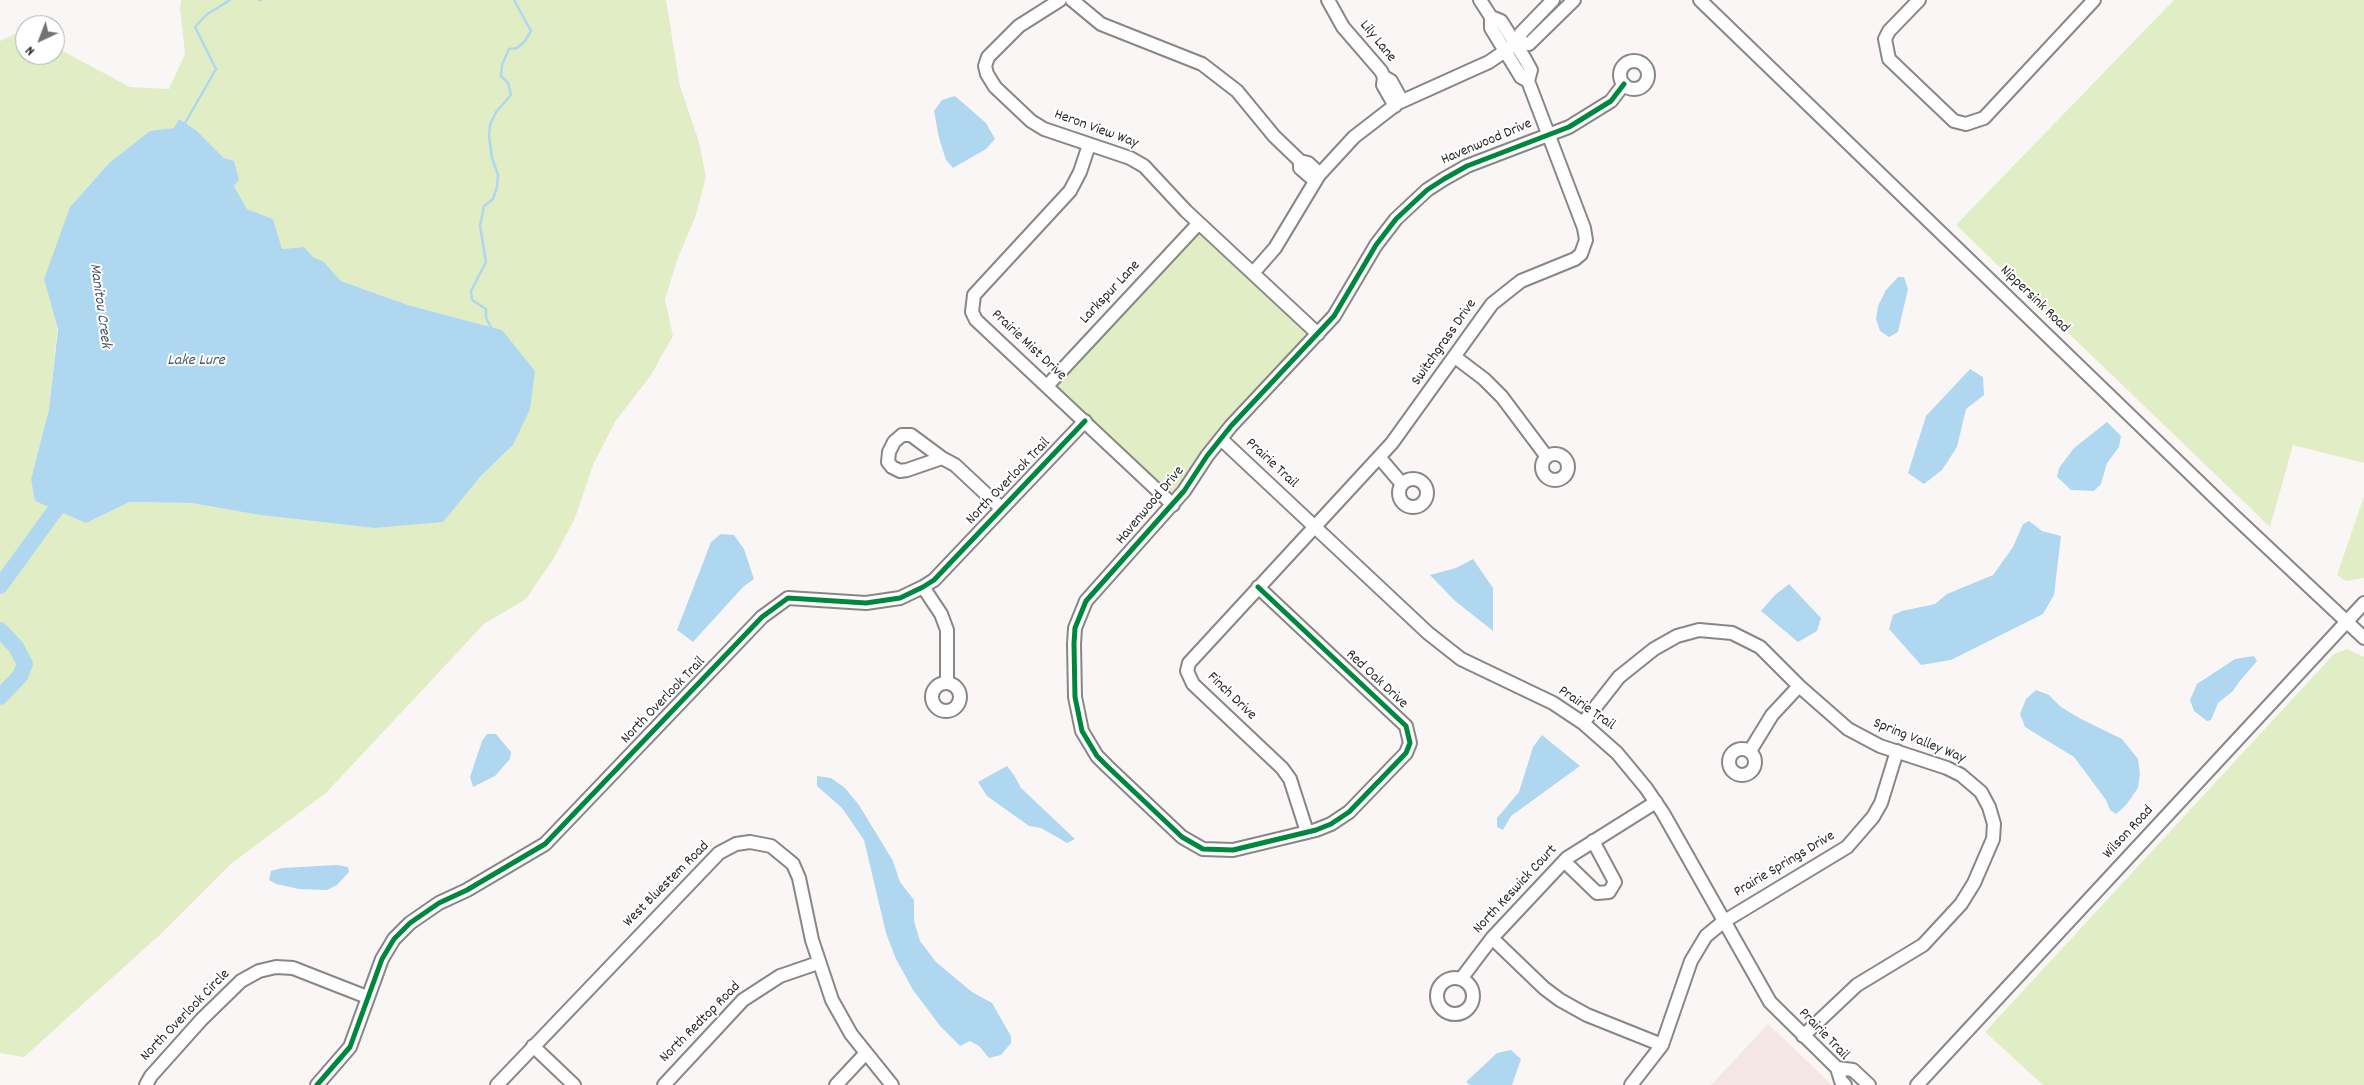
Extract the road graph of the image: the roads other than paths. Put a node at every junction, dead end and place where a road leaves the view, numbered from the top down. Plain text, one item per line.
1 (1060, 0) edge
2 (1072, 0) edge
3 (1328, 0) edge
4 (1480, 0) edge
5 (1553, 0) edge
6 (1574, 0) edge
7 (1700, 0) edge
8 (1918, 0) edge
9 (2094, 0) edge
10 (1517, 43) junction
11 (1624, 84) dead end
12 (1398, 103) junction
13 (1548, 135) junction
14 (1089, 145) junction
15 (1317, 177) junction
16 (1198, 223) junction
17 (1253, 273) junction
18 (1318, 334) junction
19 (1455, 357) junction
20 (1048, 386) junction
21 (1085, 421) junction
22 (1221, 439) junction
23 (1547, 456) dead end
24 (1379, 457) junction
25 (942, 458) dead end
26 (1402, 484) dead end
27 (1173, 504) junction
28 (1001, 508) junction
29 (1314, 527) junction
30 (923, 587) junction
31 (1258, 587) junction
32 (2364, 604) edge
33 (2346, 622) junction
34 (2364, 638) edge
35 (947, 683) dead end
36 (1799, 686) junction
37 (1584, 723) junction
38 (1750, 751) dead end
39 (1897, 751) junction
40 (1656, 802) junction
41 (1307, 832) junction
42 (1593, 841) junction
43 (1564, 860) junction
44 (1723, 922) junction
45 (1492, 938) junction
46 (818, 963) junction
47 (1461, 979) dead end
48 (368, 997) junction
49 (1803, 1036) junction
50 (1662, 1045) junction
51 (533, 1046) junction
52 (866, 1053) junction
53 (1837, 1068) junction
54 (146, 1085) edge
55 (318, 1085) edge
56 (497, 1085) edge
57 (574, 1085) edge
58 (664, 1085) edge
59 (836, 1085) edge
60 (892, 1085) edge
61 (1631, 1085) edge
62 (1845, 1085) edge
63 (1870, 1085) edge
64 (1917, 1085) edge

1 - 14 street, Heron View Way
2 - 15 street
3 - 12 street, Lily Lane
4 - 10 street, Switchgrass Drive
5 - 10 street
6 - 10 street
7 - 33 street, Nippersink Road
8 - 9 street
10 - 12 street
10 - 13 street, Switchgrass Drive
11 - 13 street, Havenwood Drive
12 - 15 street
13 - 18 street, Havenwood Drive
13 - 19 street, Switchgrass Drive
14 - 16 street, Heron View Way
14 - 20 street, Prairie Mist Drive
15 - 17 street
16 - 17 street, Heron View Way
16 - 20 street, Larkspur Lane
17 - 18 street, Heron View Way
18 - 22 street, Havenwood Drive
19 - 23 street
19 - 24 street, Switchgrass Drive
20 - 21 street, Prairie Mist Drive
21 - 27 street, Prairie Mist Drive
21 - 28 street, North Overlook Trail
22 - 27 street, Havenwood Drive
22 - 29 street, Prairie Trail
24 - 26 street
24 - 29 street, Switchgrass Drive
25 - 28 street
27 - 41 street, Havenwood Drive
28 - 30 street, North Overlook Trail
29 - 31 street, Finch Drive
29 - 37 street, Prairie Trail
30 - 35 street
30 - 48 street, North Overlook Trail
31 - 41 street, Finch Drive
31 - 41 street, Red Oak Drive
32 - 33 street, Wilson Road
33 - 34 street, Nippersink Road
33 - 64 street, Wilson Road
36 - 37 street, Spring Valley Way
36 - 38 street
36 - 39 street, Spring Valley Way
37 - 40 street, Prairie Trail
39 - 44 street, Prairie Springs Drive
39 - 49 street, Spring Valley Way
40 - 42 street, North Keswick Court
40 - 44 street, Prairie Trail
42 - 43 street, North Keswick Court
42 - 43 street
43 - 45 street, North Keswick Court
44 - 49 street, Prairie Trail
44 - 50 street, Prairie Springs Drive
45 - 47 street, North Keswick Court
45 - 50 street
46 - 51 street, West Bluestem Road
46 - 52 street, West Bluestem Road
46 - 58 street, North Redtop Road
48 - 54 street, North Overlook Circle
48 - 55 street, North Overlook Trail
49 - 53 street, Prairie Trail
50 - 61 street, Prairie Springs Drive
51 - 56 street, West Bluestem Road
51 - 57 street
52 - 59 street
52 - 60 street, West Bluestem Road
53 - 62 street, Prairie Trail
53 - 63 street

